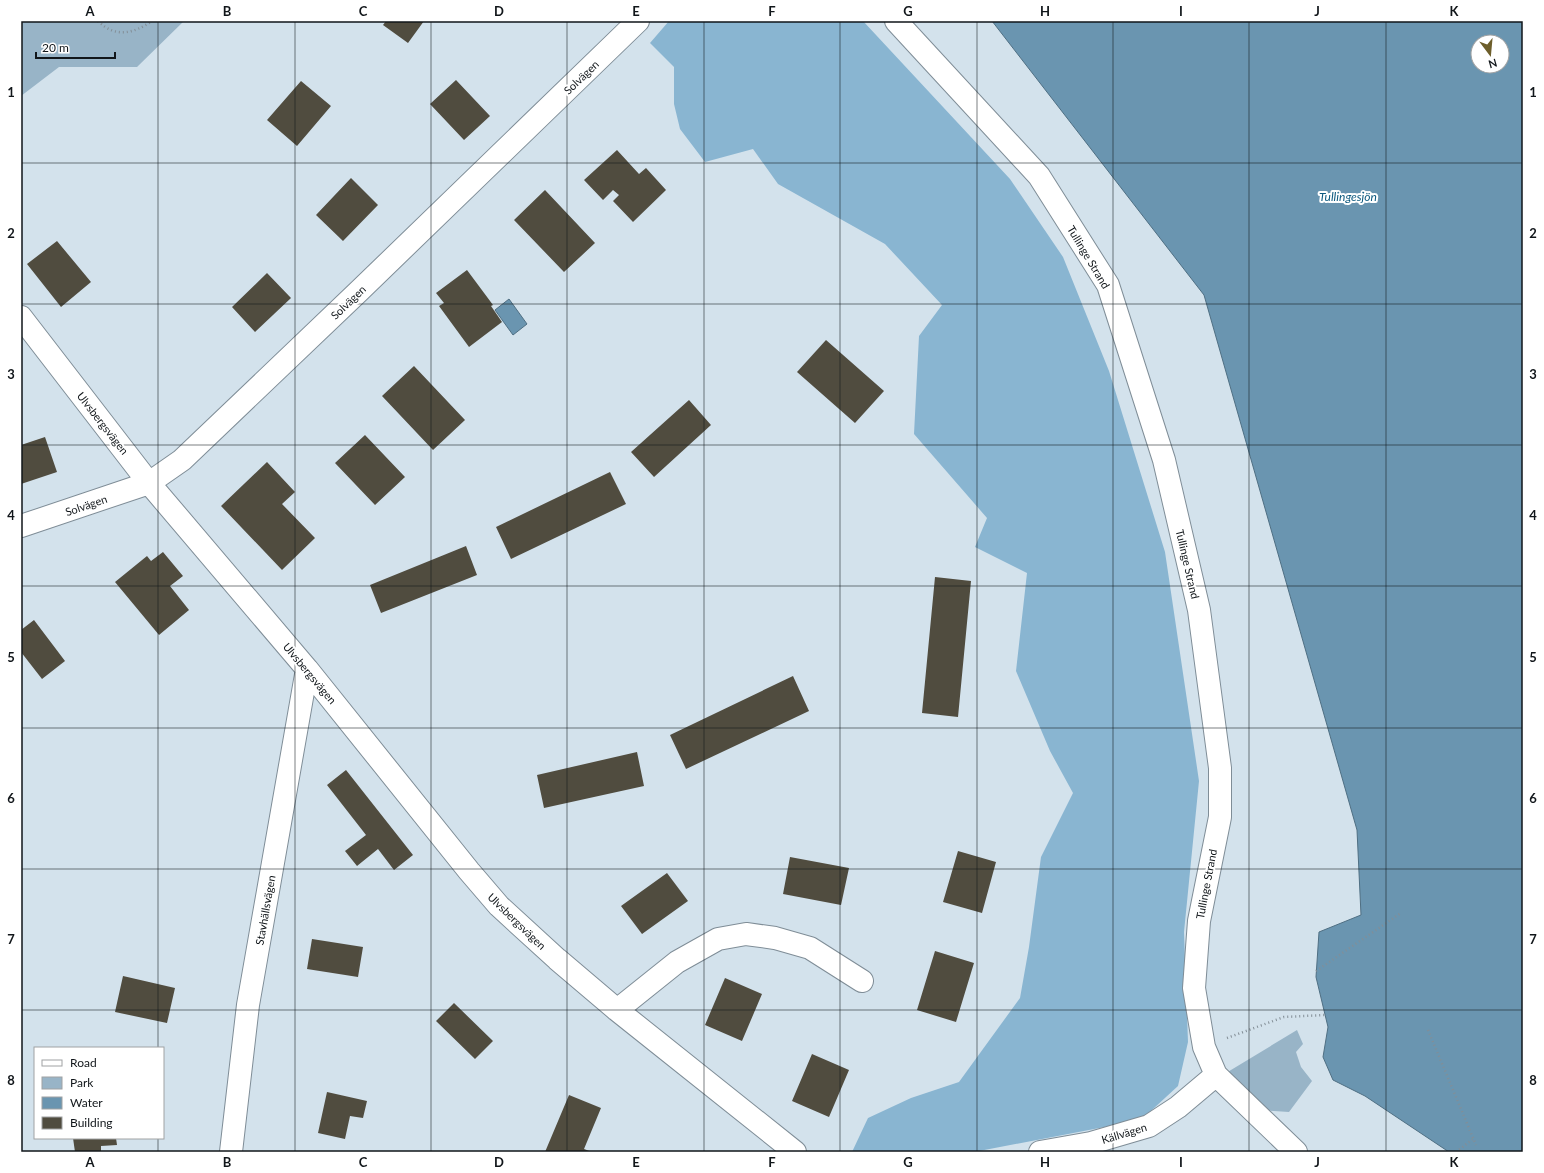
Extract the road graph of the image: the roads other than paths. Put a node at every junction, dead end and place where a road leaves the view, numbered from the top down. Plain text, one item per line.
1 (638, 21) edge
2 (896, 21) edge
3 (21, 318) edge
4 (149, 483) junction
5 (21, 526) edge
6 (308, 669) junction
7 (862, 981) dead end
8 (617, 1010) junction
9 (1216, 1075) junction
10 (231, 1152) edge
11 (795, 1152) edge
12 (1040, 1152) edge
13 (1296, 1152) edge

1 - 4 street, Solvägen
2 - 9 street, Tullinge Strand
3 - 4 street, Ulvsbergsvägen
4 - 5 street, Solvägen
4 - 6 street, Ulvsbergsvägen
6 - 8 street, Ulvsbergsvägen
6 - 10 street, Stavhällsvägen
7 - 8 street
8 - 11 street, Ulvsbergsvägen
9 - 12 street, Källvägen
9 - 13 street, Tullinge Strand

